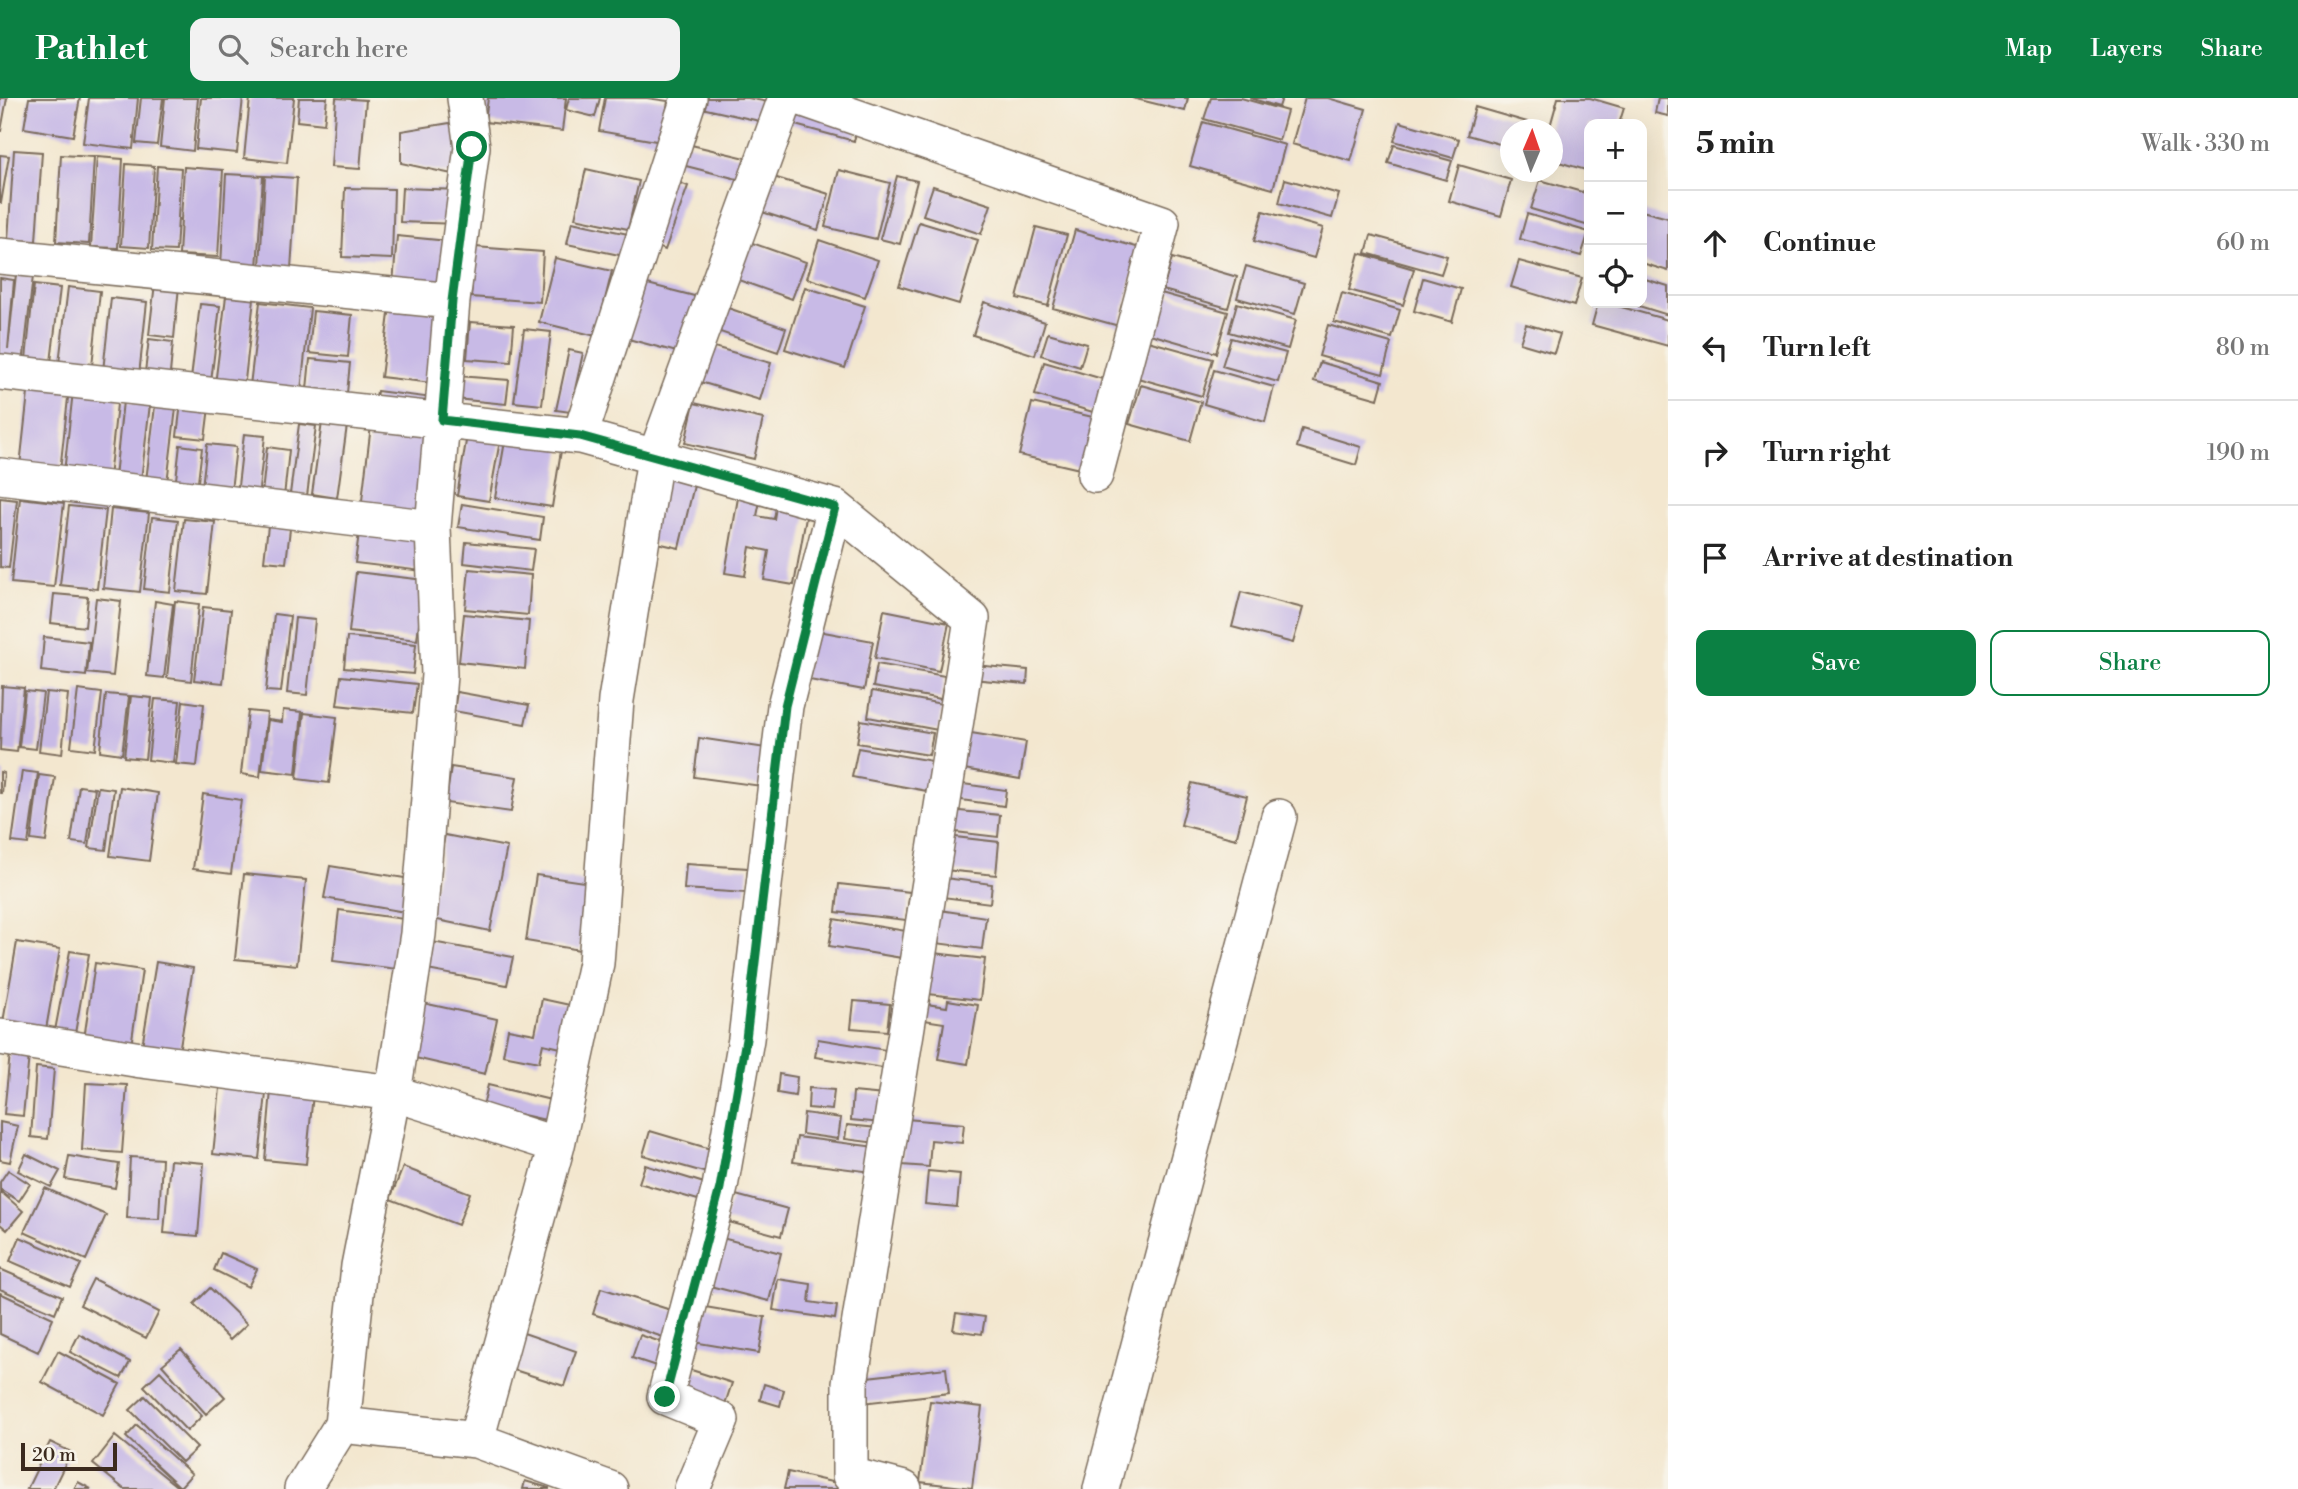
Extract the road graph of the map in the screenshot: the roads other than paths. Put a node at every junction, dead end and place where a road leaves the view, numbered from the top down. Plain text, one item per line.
1 (464, 98) edge
2 (689, 98) edge
3 (786, 98) edge
4 (801, 98) edge
5 (0, 256) edge
6 (452, 301) junction
7 (0, 372) edge
8 (442, 420) junction
9 (580, 436) junction
10 (655, 458) junction
11 (1095, 475) dead end
12 (0, 476) edge
13 (835, 507) junction
14 (433, 528) junction
15 (1279, 817) dead end
16 (0, 1037) edge
17 (393, 1093) junction
18 (557, 1145) junction
19 (342, 1425) junction
20 (476, 1440) junction
21 (302, 1489) edge
22 (610, 1489) edge
23 (692, 1489) edge
24 (904, 1489) edge
25 (1101, 1489) edge

1 - 6 street
2 - 9 street
3 - 10 street
4 - 11 street
5 - 6 street
6 - 8 street
7 - 8 street
8 - 9 street
8 - 14 street
9 - 10 street
10 - 13 street
10 - 18 street
12 - 14 street
13 - 23 street
13 - 24 street
14 - 17 street
15 - 25 street
16 - 17 street
17 - 18 street
17 - 19 street
18 - 20 street
19 - 20 street
19 - 21 street
20 - 22 street

